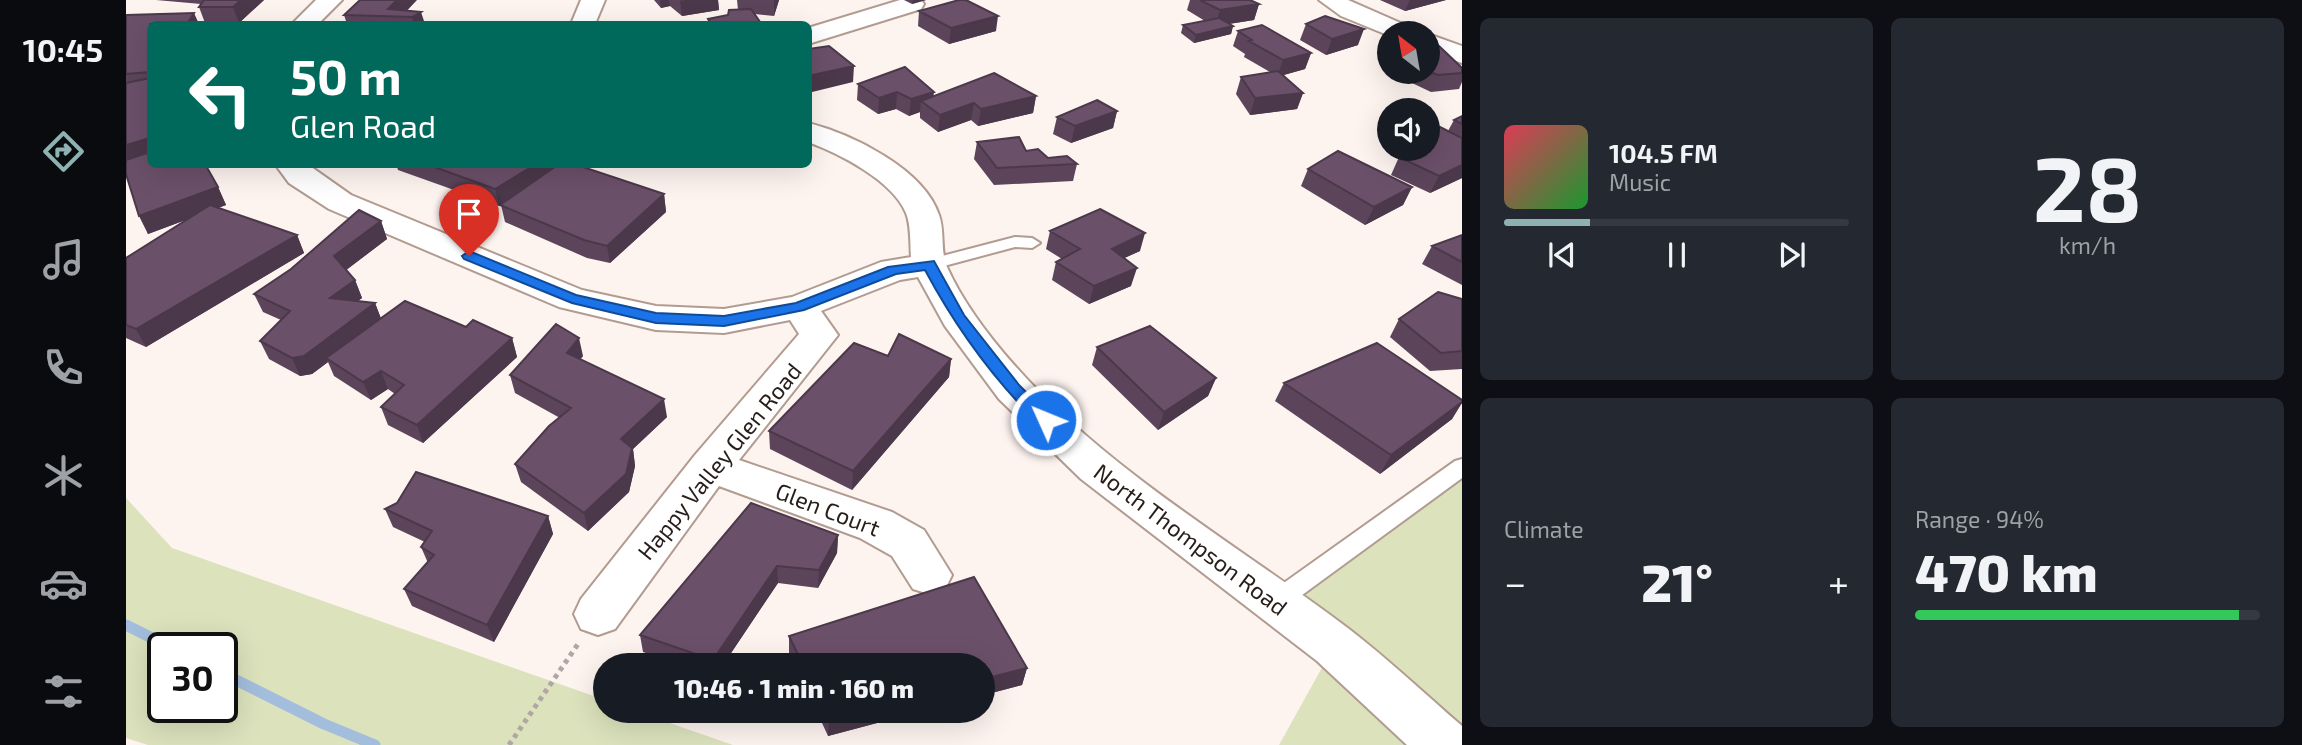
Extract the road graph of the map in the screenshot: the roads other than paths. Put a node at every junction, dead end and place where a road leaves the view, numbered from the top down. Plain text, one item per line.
1 (330, 0) edge
2 (593, 0) edge
3 (1331, 0) edge
4 (912, 4) dead end
5 (307, 21) edge
6 (584, 21) edge
7 (1377, 22) edge
8 (812, 35) edge
9 (1440, 47) edge
10 (1462, 55) edge
11 (812, 133) edge
12 (293, 168) edge
13 (1032, 243) dead end
14 (929, 265) junction
15 (799, 307) junction
16 (710, 466) junction
17 (1462, 467) edge
18 (929, 575) dead end
19 (1275, 602) junction
20 (598, 614) road end
21 (1445, 745) edge

1 - 5 street
2 - 6 street
3 - 7 street
4 - 8 street
9 - 10 street
11 - 14 street, North Thompson Road
12 - 15 street
13 - 14 lane
14 - 15 street
14 - 19 street, North Thompson Road
15 - 16 street, Happy Valley Glen Road
16 - 18 street, Glen Court
16 - 20 street, Happy Valley Glen Road
17 - 19 lane
19 - 21 street, North Thompson Road

